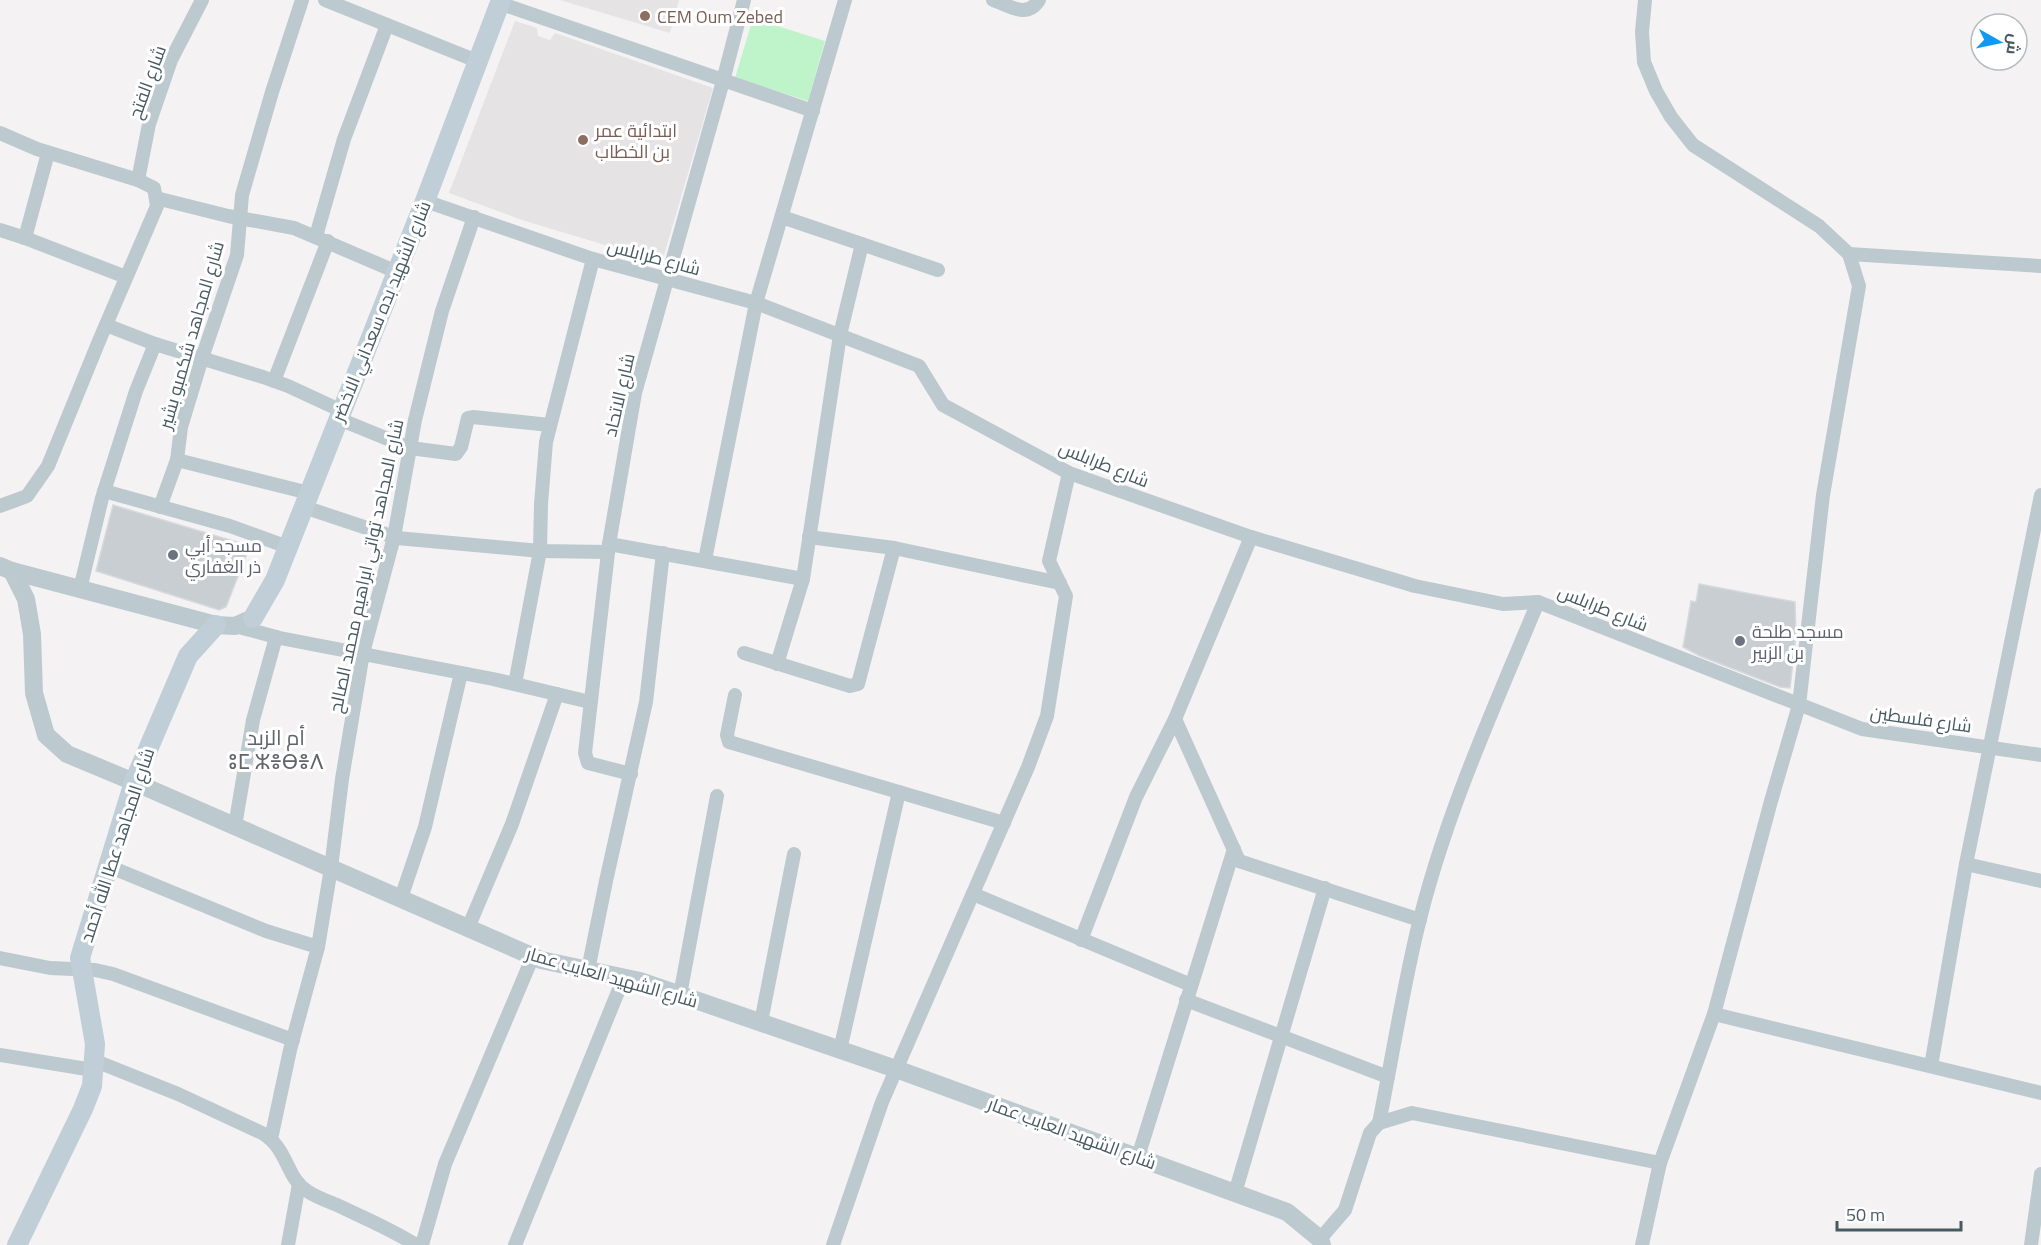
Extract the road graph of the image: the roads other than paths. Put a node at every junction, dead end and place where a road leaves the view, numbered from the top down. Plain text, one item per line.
1 (202, 0) edge
2 (302, 0) edge
3 (324, 0) edge
4 (744, 0) edge
5 (845, 0) edge
6 (993, 0) edge
7 (1040, 0) edge
8 (1645, 0) edge
9 (500, 2) edge
10 (387, 25) junction
11 (477, 61) junction
12 (723, 81) junction
13 (813, 111) junction
14 (0, 133) edge
15 (48, 153) junction
16 (138, 180) junction
17 (156, 198) junction
18 (425, 201) junction
19 (782, 216) junction
20 (474, 217) junction
21 (240, 218) junction
22 (0, 230) edge
23 (25, 237) junction
24 (322, 239) junction
25 (862, 244) junction
26 (1849, 254) junction
27 (593, 259) junction
28 (2041, 266) edge
29 (938, 270) dead end
30 (397, 272) junction
31 (126, 277) junction
32 (668, 278) junction
33 (756, 303) junction
34 (106, 325) junction
35 (840, 335) junction
36 (154, 344) junction
37 (202, 358) junction
38 (274, 381) junction
39 (340, 415) junction
40 (550, 425) junction
41 (410, 448) junction
42 (177, 460) junction
43 (1069, 473) junction
44 (104, 491) junction
45 (2041, 495) edge
46 (307, 500) junction
47 (0, 506) edge
48 (160, 507) junction
49 (394, 537) junction
50 (809, 537) junction
51 (1251, 537) junction
52 (288, 547) junction
53 (609, 548) junction
54 (894, 548) junction
55 (540, 550) junction
56 (663, 553) junction
57 (705, 560) junction
58 (6, 568) edge
59 (803, 579) junction
60 (1060, 583) junction
61 (80, 589) junction
62 (1538, 602) junction
63 (253, 618) joint
64 (225, 625) junction
65 (276, 636) junction
66 (363, 653) junction
67 (744, 653) dead end
68 (777, 664) junction
69 (461, 673) junction
70 (515, 684) junction
71 (557, 694) junction
72 (735, 695) dead end
73 (590, 702) junction
74 (1799, 705) junction
75 (1174, 719) junction
76 (1990, 748) junction
77 (2041, 755) edge
78 (631, 774) junction
79 (134, 782) junction
80 (899, 792) junction
81 (717, 796) dead end
82 (1004, 823) junction
83 (235, 826) junction
84 (1234, 849) junction
85 (794, 854) dead end
86 (1966, 864) junction
87 (108, 866) junction
88 (331, 868) junction
89 (2041, 881) edge
90 (1324, 888) junction
91 (973, 894) junction
92 (401, 898) junction
93 (1420, 920) junction
94 (468, 928) junction
95 (1081, 940) junction
96 (318, 947) junction
97 (533, 956) junction
98 (0, 958) edge
99 (82, 969) junction
100 (588, 970) junction
101 (624, 977) junction
102 (1191, 985) junction
103 (680, 995) junction
104 (1186, 1000) junction
105 (1714, 1014) junction
106 (761, 1022) junction
107 (1281, 1036) junction
108 (293, 1040) junction
109 (840, 1050) junction
110 (0, 1055) edge
111 (93, 1065) junction
112 (1930, 1066) junction
113 (896, 1069) junction
114 (1388, 1077) junction
115 (2041, 1093) edge
116 (1379, 1123) junction
117 (272, 1139) junction
118 (1138, 1157) junction
119 (1659, 1163) junction
120 (2041, 1174) edge
121 (299, 1184) junction
122 (1235, 1192) junction
123 (1321, 1242) edge
124 (17, 1245) edge
125 (288, 1245) edge
126 (416, 1245) edge
127 (422, 1245) edge
128 (515, 1245) edge
129 (833, 1245) edge
130 (1642, 1245) edge
131 (2031, 1245) edge

1 - 16 street, شارع الفتح
2 - 21 street, شارع المجاهد شكمبو بشير
3 - 10 street
4 - 12 street, شارع الاتحاد
5 - 13 street
6 - 7 street
8 - 26 street
9 - 11 main road, شارع الشهيد بده سعداني الاخضر
9 - 12 street
10 - 11 street
10 - 24 street
11 - 18 main road, شارع الشهيد بده سعداني الاخضر
12 - 13 street
12 - 32 street, شارع الاتحاد
13 - 19 street
14 - 15 street
15 - 16 street
15 - 23 street
16 - 17 street
17 - 21 street
17 - 31 street
18 - 20 street, شارع طرابلس
18 - 30 main road, شارع الشهيد بده سعداني الاخضر
19 - 25 street
19 - 33 street
20 - 27 street, شارع طرابلس
20 - 41 street, شارع المجاهد تواتي ابراهيم محمد الصالح
21 - 24 street
21 - 37 street, شارع المجاهد شكمبو بشير
22 - 23 street
23 - 31 street
24 - 30 street
24 - 38 street
25 - 29 street
25 - 35 street
26 - 28 street
26 - 74 street
27 - 32 street, شارع طرابلس
27 - 40 street
30 - 39 main road, شارع الشهيد بده سعداني الاخضر
31 - 34 street
32 - 33 street, شارع طرابلس
32 - 53 street, شارع الاتحاد
33 - 35 street, شارع طرابلس
33 - 57 street
34 - 36 street
34 - 47 street
35 - 43 street, شارع طرابلس
35 - 50 street
36 - 37 street
36 - 44 street
37 - 38 street
37 - 42 street, شارع المجاهد شكمبو بشير
38 - 39 street
39 - 41 street
39 - 46 main road, شارع الشهيد بده سعداني الاخضر
40 - 41 street
40 - 55 street
41 - 49 street, شارع المجاهد تواتي ابراهيم محمد الصالح
42 - 46 street
42 - 48 street, شارع المجاهد شكمبو بشير
43 - 51 street, شارع طرابلس
43 - 60 street
44 - 48 street
44 - 61 street
45 - 76 street
46 - 49 street
46 - 52 main road, شارع الشهيد بده سعداني الاخضر
48 - 52 street
49 - 55 street
49 - 66 street, شارع المجاهد تواتي ابراهيم محمد الصالح
50 - 54 street
50 - 59 street
51 - 62 street, شارع طرابلس
51 - 75 street
52 - 63 main road, شارع الشهيد بده سعداني الاخضر
53 - 55 street
53 - 56 street
53 - 73 street, شارع الاتحاد
54 - 60 street
54 - 68 street
55 - 70 street
56 - 57 street
56 - 78 street
57 - 59 street
58 - 61 street
58 - 79 street, شارع الشهيد العايب عمار
59 - 68 street
60 - 82 street
61 - 64 street
62 - 74 street, شارع طرابلس
62 - 93 street
63 - 64 street
64 - 65 street
64 - 79 main road, شارع المجاهد عطا الله أحمد
65 - 66 street
65 - 83 street
66 - 69 street
66 - 88 street, شارع المجاهد تواتي ابراهيم محمد الصالح
67 - 68 street
69 - 70 street
69 - 92 street
70 - 71 street
71 - 73 street
71 - 94 street
72 - 80 street
73 - 78 street, شارع الاتحاد
74 - 76 street, شارع فلسطين
74 - 105 street
75 - 84 street
75 - 95 street
76 - 77 street, شارع فلسطين
76 - 86 street
78 - 100 street
79 - 83 street, شارع الشهيد العايب عمار
79 - 87 main road, شارع المجاهد عطا الله أحمد
80 - 82 street
80 - 109 street
81 - 103 street
82 - 91 street
83 - 88 street, شارع الشهيد العايب عمار
84 - 90 street
84 - 102 street
85 - 106 street
86 - 89 street
86 - 112 street
87 - 96 street
87 - 99 main road, شارع المجاهد عطا الله أحمد
88 - 92 street, شارع الشهيد العايب عمار
88 - 96 street, شارع المجاهد تواتي ابراهيم محمد الصالح
90 - 93 street
90 - 107 street
91 - 95 street
91 - 113 street
92 - 94 street, شارع الشهيد العايب عمار
93 - 114 street
94 - 97 street, شارع الشهيد العايب عمار
95 - 102 street
96 - 108 street, شارع المجاهد تواتي ابراهيم محمد الصالح
97 - 100 street, شارع الشهيد العايب عمار
97 - 127 street
98 - 99 street
99 - 108 street
99 - 111 main road, شارع المجاهد عطا الله أحمد
100 - 101 street, شارع الشهيد العايب عمار
101 - 103 street, شارع الشهيد العايب عمار
101 - 128 street
102 - 104 street
103 - 106 street, شارع الشهيد العايب عمار
104 - 107 street
104 - 118 street
105 - 112 street
105 - 119 street
106 - 109 street, شارع الشهيد العايب عمار
107 - 114 street
107 - 122 street
108 - 117 street, شارع المجاهد تواتي ابراهيم محمد الصالح
109 - 113 street, شارع الشهيد العايب عمار
110 - 111 street
111 - 117 street
111 - 124 main road, شارع المجاهد عطا الله أحمد
112 - 115 street
113 - 118 street, شارع الشهيد العايب عمار
113 - 129 street
114 - 116 street
116 - 119 street
116 - 123 street
117 - 121 street
118 - 122 street, شارع الشهيد العايب عمار
119 - 130 street
120 - 131 street
121 - 125 street
121 - 126 street
122 - 123 street, شارع الشهيد العايب عمار

